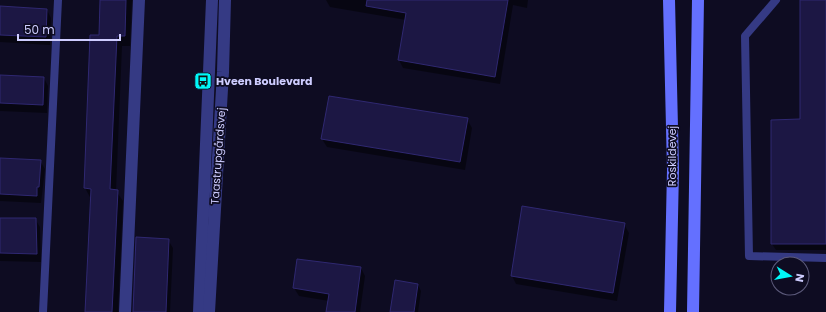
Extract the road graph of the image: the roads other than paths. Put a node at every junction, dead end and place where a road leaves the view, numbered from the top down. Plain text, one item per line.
1 (58, 0) edge
2 (140, 0) edge
3 (212, 0) edge
4 (225, 0) edge
5 (669, 0) edge
6 (698, 0) edge
7 (704, 0) edge
8 (776, 0) edge
9 (697, 56) junction
10 (826, 258) edge
11 (43, 312) edge
12 (125, 312) edge
13 (199, 312) edge
14 (209, 312) edge
15 (670, 312) edge
16 (693, 312) edge

1 - 11 lane
2 - 12 street
3 - 13 street, Taastrupgårdsvej
4 - 14 street, Taastrupgårdsvej
5 - 15 main road, Roskildevej
6 - 9 main road
7 - 9 main road
8 - 10 lane
9 - 16 main road

